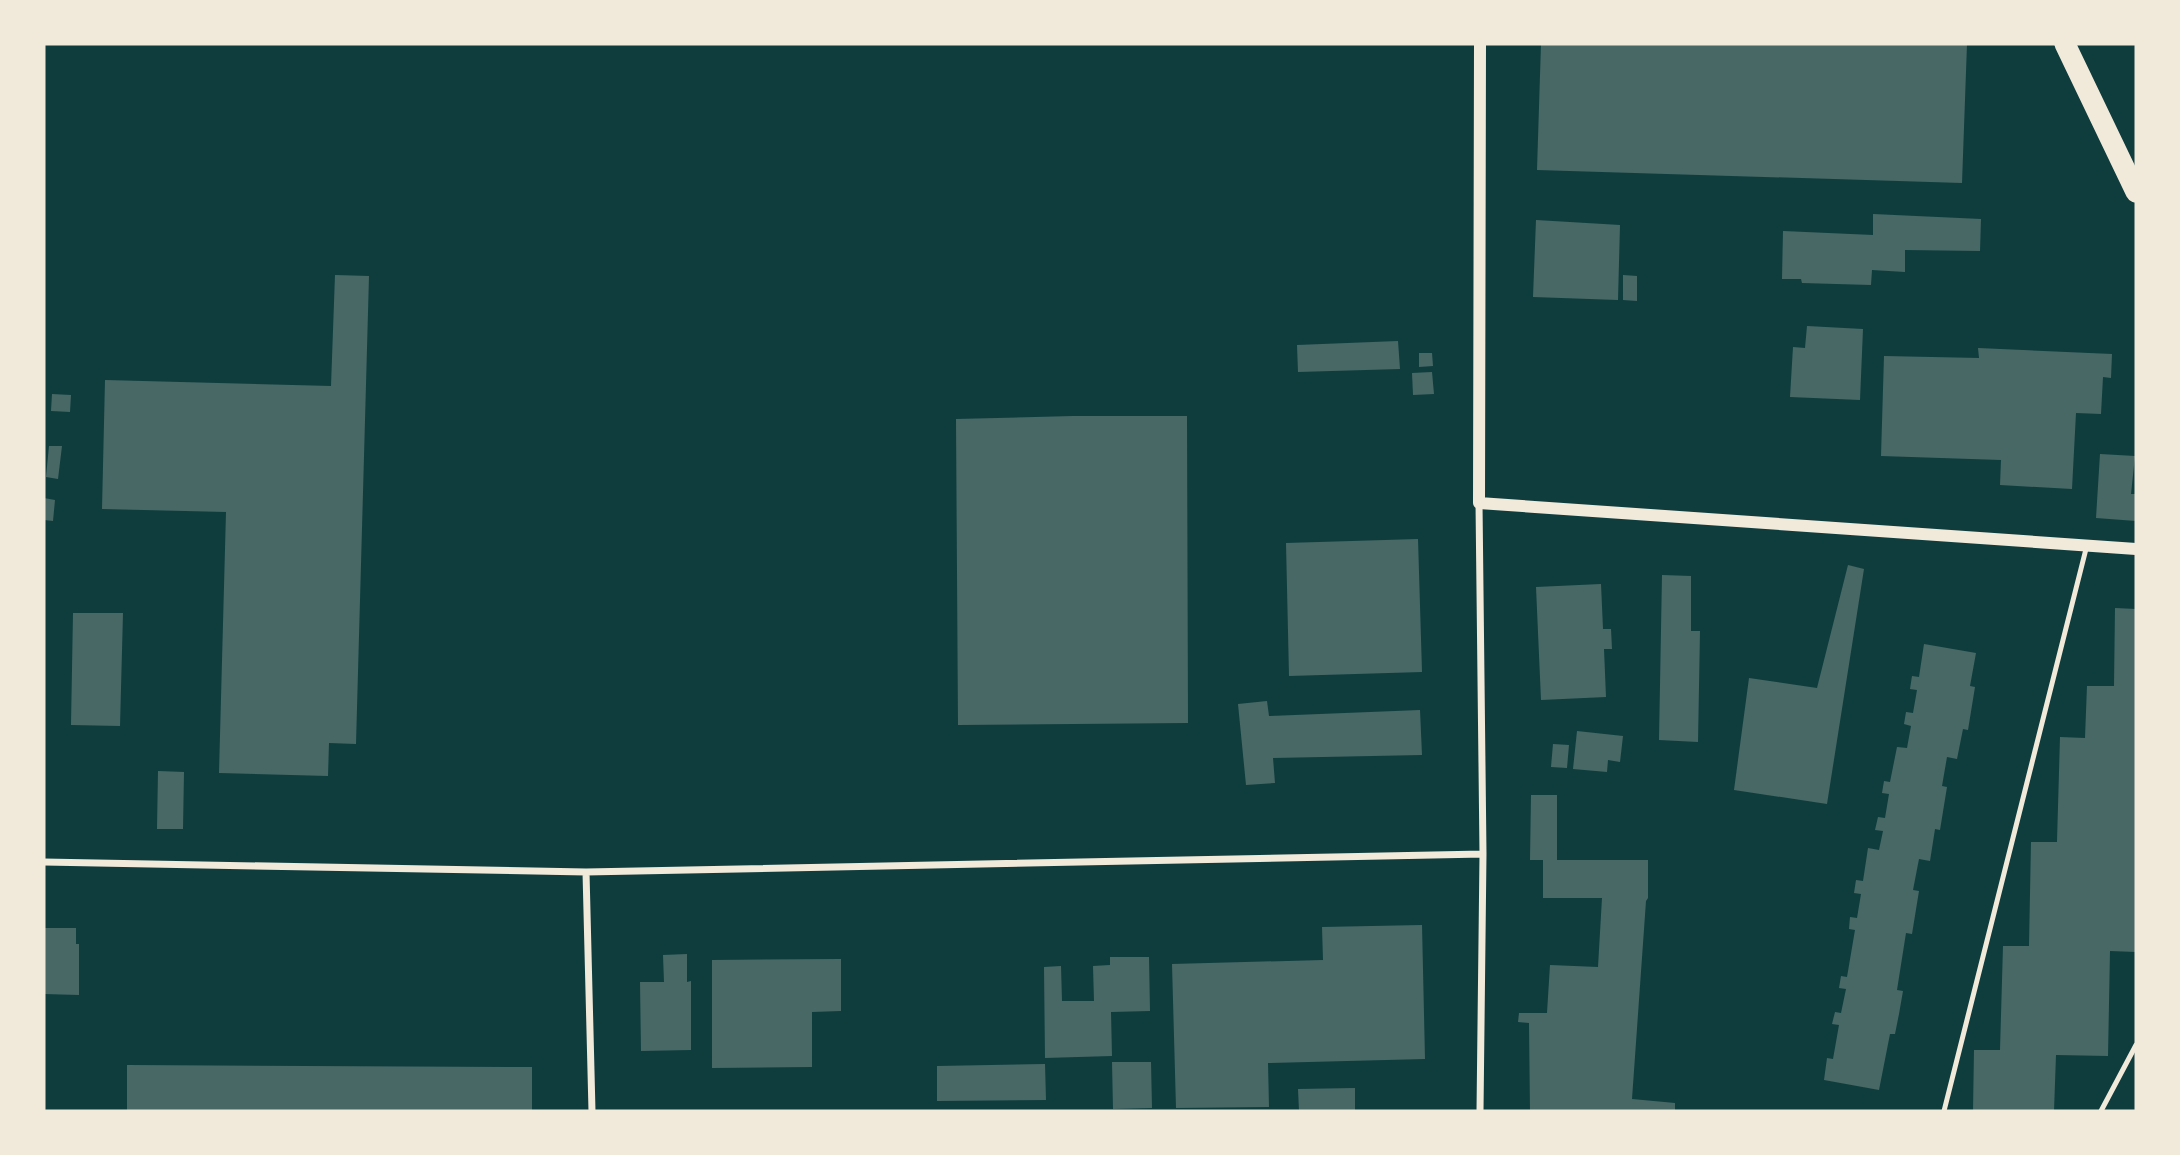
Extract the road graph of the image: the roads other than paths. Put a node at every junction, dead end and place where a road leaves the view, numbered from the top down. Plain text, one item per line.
1 (1480, 44) edge
2 (2064, 44) edge
3 (2136, 192) edge
4 (1479, 503) junction
5 (2087, 545) junction
6 (2136, 549) edge
7 (1483, 855) junction
8 (44, 862) edge
9 (586, 872) junction
10 (2136, 1045) edge
11 (592, 1111) edge
12 (1480, 1111) edge
13 (1944, 1111) edge
14 (2101, 1111) edge

1 - 4 street
2 - 3 highway
4 - 5 street
4 - 7 street
5 - 6 street
5 - 13 lane
7 - 9 street
7 - 12 street
8 - 9 street
9 - 11 street
10 - 14 lane

